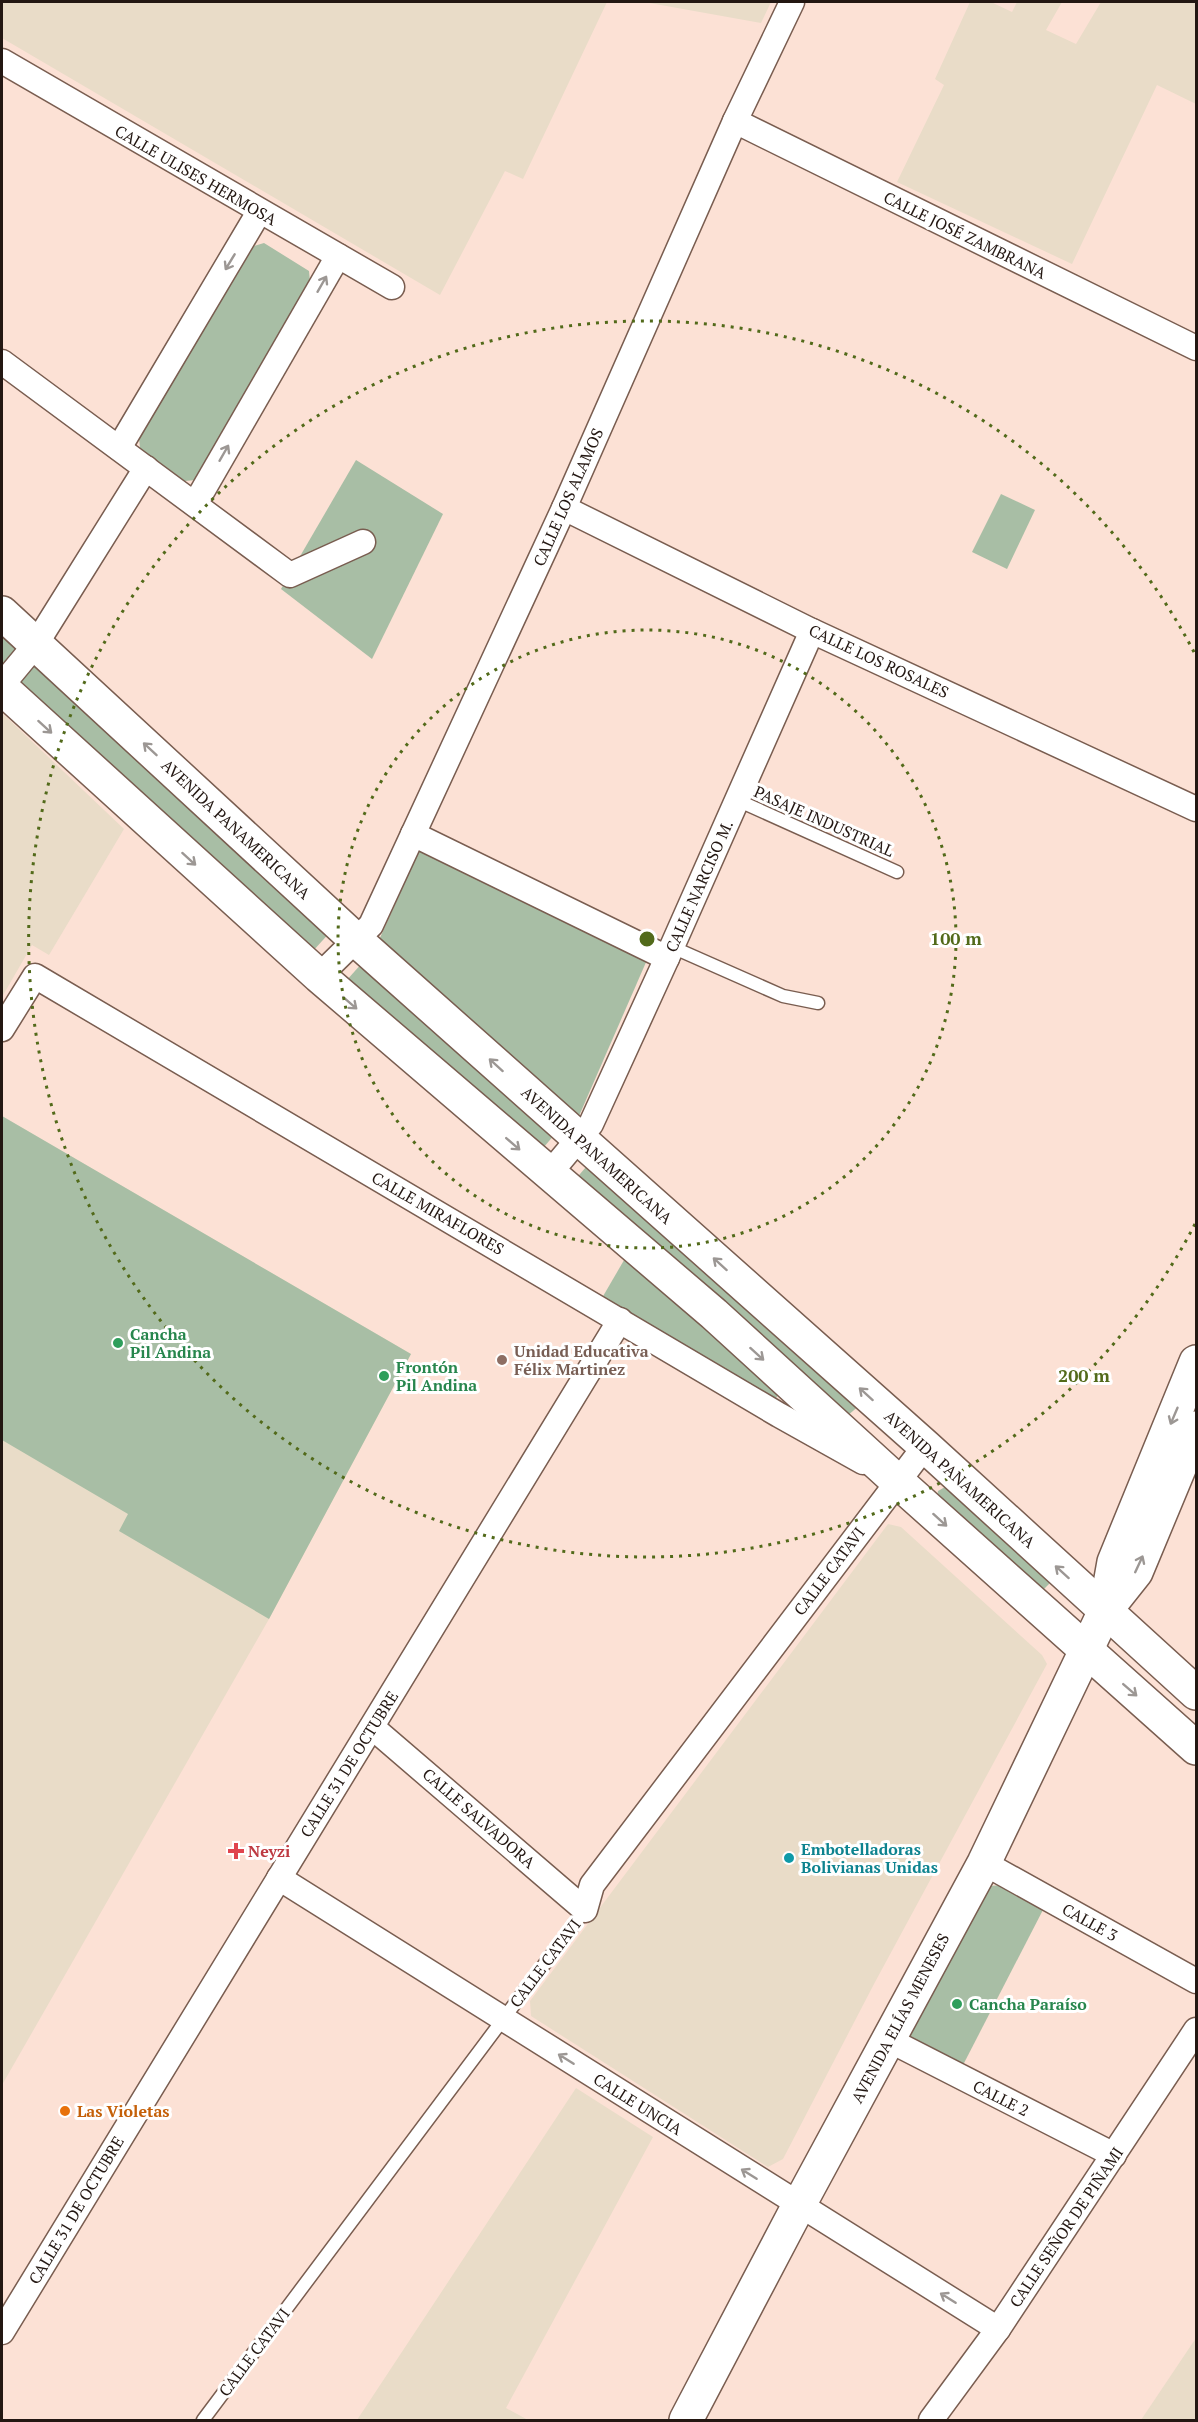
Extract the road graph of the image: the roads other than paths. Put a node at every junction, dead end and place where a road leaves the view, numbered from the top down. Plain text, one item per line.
1 (792, 2) edge
2 (2, 61) edge
3 (735, 122) junction
4 (259, 212) junction
5 (338, 256) junction
6 (392, 287) dead end
7 (1197, 348) edge
8 (2, 362) edge
9 (119, 448) junction
10 (146, 468) junction
11 (195, 504) junction
12 (564, 508) junction
13 (363, 542) dead end
14 (2, 613) edge
15 (812, 631) junction
16 (36, 644) junction
17 (2, 687) edge
18 (737, 800) junction
19 (1197, 808) edge
20 (413, 834) junction
21 (897, 872) dead end
22 (356, 940) junction
23 (670, 952) junction
24 (319, 976) junction
25 (818, 1003) dead end
26 (2, 1029) edge
27 (580, 1139) junction
28 (549, 1174) junction
29 (620, 1320) junction
30 (1197, 1362) edge
31 (1197, 1428) edge
32 (925, 1446) junction
33 (897, 1481) junction
34 (1105, 1611) junction
35 (1086, 1651) junction
36 (1197, 1693) edge
37 (372, 1727) junction
38 (1197, 1748) edge
39 (984, 1863) junction
40 (279, 1878) junction
41 (585, 1910) junction
42 (1197, 1981) edge
43 (502, 2019) junction
44 (1197, 2030) edge
45 (889, 2040) junction
46 (1114, 2155) junction
47 (799, 2205) junction
48 (998, 2329) junction
49 (2, 2332) edge
50 (203, 2421) edge
51 (686, 2421) edge
52 (931, 2421) edge

1 - 3 street, CALLE LOS ALAMOS
2 - 4 street, CALLE ULISES HERMOSA
3 - 7 street, CALLE JOSÉ ZAMBRANA
3 - 12 street, CALLE LOS ALAMOS
4 - 5 street, CALLE ULISES HERMOSA
4 -> 9 street
5 - 6 street, CALLE ULISES HERMOSA
11 -> 5 street
8 - 9 street
9 - 10 street
10 - 11 street
10 - 16 street
11 - 13 street
12 - 15 street, CALLE LOS ROSALES
12 - 20 street, CALLE LOS ALAMOS
14 - 16 main road, AVENIDA PANAMERICANA
15 - 18 street, CALLE NARCISO M.
15 - 19 street, CALLE LOS ROSALES
16 - 17 street
22 -> 16 main road, AVENIDA PANAMERICANA
17 -> 24 main road
18 - 21 lane, PASAJE INDUSTRIAL
18 - 23 street, CALLE NARCISO M.
20 - 22 street, CALLE LOS ALAMOS
20 - 23 street
22 - 24 street, CALLE LOS ALAMOS
27 -> 22 main road, AVENIDA PANAMERICANA
23 - 25 lane
23 - 27 street, CALLE NARCISO M.
24 -> 28 main road
26 - 29 street, CALLE MIRAFLORES
27 - 28 street, CALLE NARCISO M.
32 -> 27 main road, AVENIDA PANAMERICANA
28 -> 33 main road
29 - 33 street, CALLE MIRAFLORES
29 - 37 street, CALLE 31 DE OCTUBRE
30 -> 34 main road, AVENIDA ELÍAS MENESES
34 -> 31 main road, AVENIDA ELÍAS MENESES
32 - 33 street, CALLE CATAVI
34 -> 32 main road, AVENIDA PANAMERICANA
33 -> 35 main road
33 - 41 street, CALLE CATAVI
34 - 35 main road, AVENIDA ELÍAS MENESES
34 - 36 main road, AVENIDA PANAMERICANA
35 -> 38 main road
35 - 39 main road, AVENIDA ELÍAS MENESES
37 - 40 street, CALLE 31 DE OCTUBRE
37 - 41 street, CALLE SALVADORA
39 - 42 street, CALLE 3
39 - 45 main road, AVENIDA ELÍAS MENESES
40 - 43 street, CALLE UNCIA
40 - 49 street, CALLE 31 DE OCTUBRE
41 - 43 lane, CALLE CATAVI
47 -> 43 street, CALLE UNCIA
43 - 50 lane, CALLE CATAVI
44 - 46 street, CALLE SEÑOR DE PIÑAMI
45 - 46 street, CALLE 2
45 - 47 main road, AVENIDA ELÍAS MENESES
46 - 48 street, CALLE SEÑOR DE PIÑAMI
48 -> 47 street, CALLE UNCIA
47 - 51 main road, AVENIDA ELÍAS MENESES
48 - 52 street, CALLE SEÑOR DE PIÑAMI

